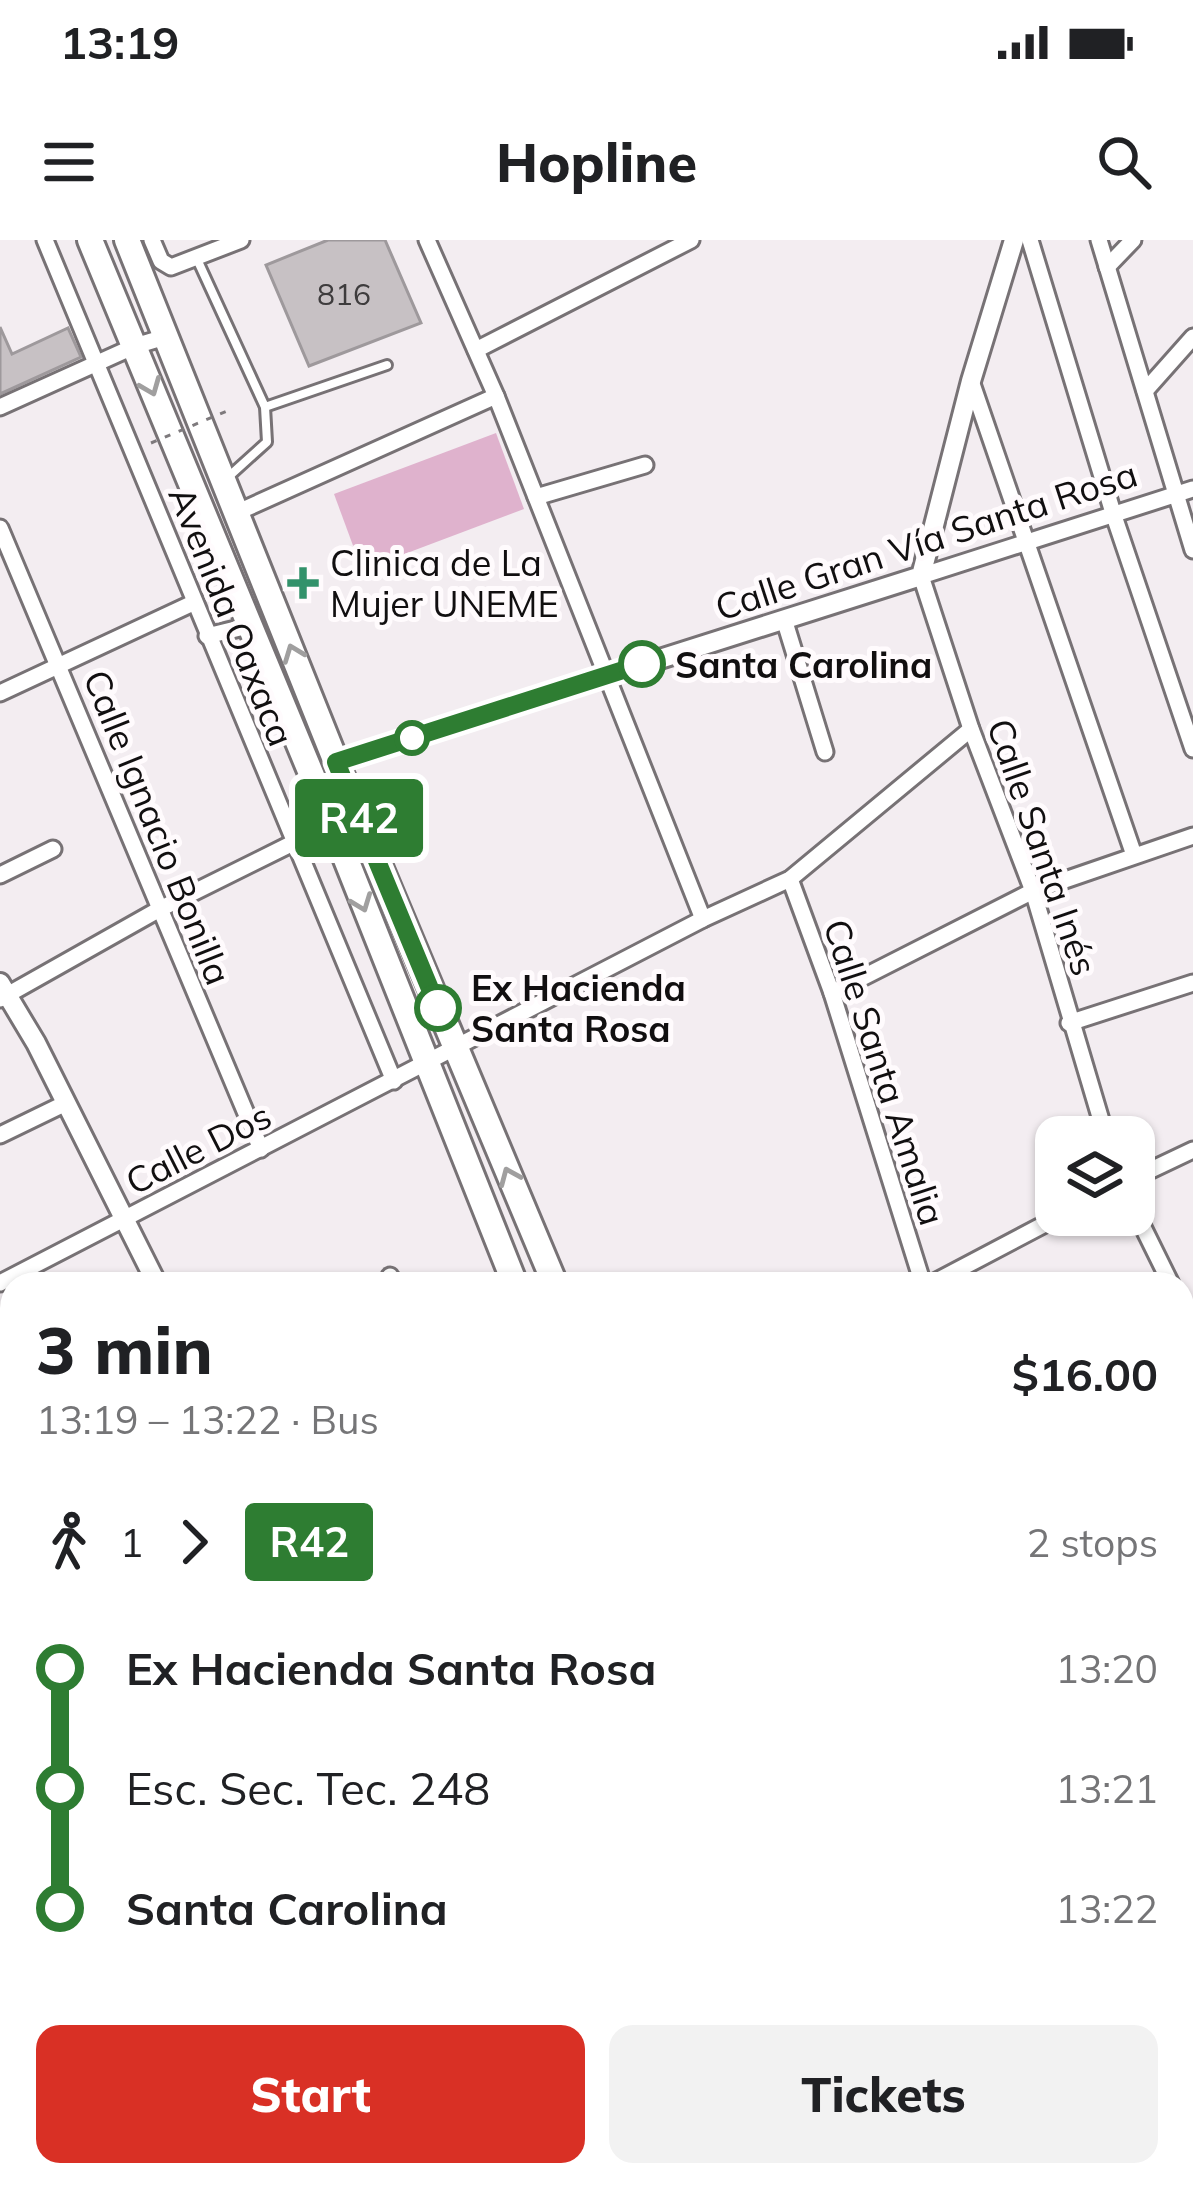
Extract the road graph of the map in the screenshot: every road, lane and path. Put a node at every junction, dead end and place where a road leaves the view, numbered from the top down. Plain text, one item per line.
1 (45, 240) edge
2 (90, 240) edge
3 (127, 240) edge
4 (152, 240) edge
5 (241, 240) edge
6 (427, 240) edge
7 (692, 240) edge
8 (1014, 240) edge
9 (1030, 240) edge
10 (1099, 240) edge
11 (1133, 240) edge
12 (196, 256) junction
13 (1107, 267) junction
14 (165, 337) junction
15 (1193, 337) edge
16 (135, 346) junction
17 (476, 350) junction
18 (97, 363) junction
19 (387, 365) dead end
20 (971, 381) junction
21 (1145, 392) junction
22 (496, 396) junction
23 (0, 407) edge
24 (265, 407) junction
25 (226, 411) dead end
26 (151, 443) dead end
27 (645, 465) dead end
28 (225, 480) junction
29 (1193, 489) edge
30 (1175, 495) junction
31 (536, 497) junction
32 (238, 512) junction
33 (1114, 516) junction
34 (0, 528) edge
35 (1029, 543) junction
36 (1193, 550) edge
37 (921, 576) junction
38 (193, 603) junction
39 (784, 619) junction
40 (248, 626) junction
41 (207, 636) junction
42 (59, 665) junction
43 (607, 676) junction
44 (0, 693) edge
45 (971, 728) junction
46 (1193, 749) edge
47 (825, 752) dead end
48 (336, 762) junction
49 (1193, 836) edge
50 (293, 843) junction
51 (53, 849) dead end
52 (1134, 855) junction
53 (0, 875) edge
54 (790, 879) junction
55 (1033, 890) junction
56 (158, 910) junction
57 (703, 919) junction
58 (1193, 983) edge
59 (3, 992) edge
60 (832, 993) junction
61 (1069, 1023) junction
62 (455, 1049) junction
63 (424, 1065) junction
64 (394, 1081) junction
65 (66, 1102) junction
66 (1099, 1116) edge
67 (0, 1135) edge
68 (261, 1149) junction
69 (1193, 1150) edge
70 (1155, 1168) edge
71 (125, 1219) junction
72 (1035, 1229) edge
73 (1147, 1236) edge
74 (23, 1272) edge
75 (151, 1272) edge
76 (509, 1272) edge
77 (550, 1272) edge
78 (923, 1272) edge
79 (950, 1272) edge
80 (1165, 1272) edge

1 - 18 street, Avenida Oaxaca
2 - 16 highway
3 - 14 highway
4 - 12 street
5 - 12 street
6 - 17 street
7 - 17 street
8 - 20 street
9 - 33 street
10 - 13 street
11 - 13 street
12 - 24 lane
13 - 21 street
14 - 16 street
14 - 28 highway
15 - 21 street
16 - 18 street
16 -> 40 highway
17 - 22 street
18 - 23 street
18 - 38 street, Avenida Oaxaca
19 - 24 lane
20 - 35 street
20 - 37 street
21 - 30 street
22 - 31 street
22 - 32 street
24 - 28 lane
25 - 26 path, bridge
27 - 31 street
28 - 32 highway
29 - 30 street, Calle Gran Vía Santa Rosa
30 - 33 street, Calle Gran Vía Santa Rosa
30 - 36 street
31 - 43 street
48 -> 32 highway
33 - 35 street, Calle Gran Vía Santa Rosa
33 - 46 street
34 - 42 street, Calle Ignacio Bonilla
35 - 37 street, Calle Gran Vía Santa Rosa
35 - 52 street
37 - 39 street, Calle Gran Vía Santa Rosa
37 - 45 street, Calle Santa Inés
38 - 41 street, Avenida Oaxaca
38 - 42 street
39 - 43 street, Calle Gran Vía Santa Rosa
39 - 47 street
40 - 41 street
40 -> 63 highway
41 - 50 street, Avenida Oaxaca
42 - 44 street
42 - 56 street, Calle Ignacio Bonilla
43 - 48 street, Calle Gran Vía Santa Rosa
43 - 57 street
45 - 54 street, Calle Dos
45 - 55 street, Calle Santa Inés
48 - 62 highway
49 - 52 street
50 - 56 street
50 - 64 street, Avenida Oaxaca
51 - 53 street
52 - 55 street
54 - 57 street, Calle Dos
54 - 60 street, Calle Santa Amalia
55 - 60 street
55 - 61 street, Calle Santa Inés
56 - 59 street
56 - 68 street, Calle Ignacio Bonilla
57 - 62 street, Calle Dos
58 - 61 street
59 - 65 street
60 - 78 street, Calle Santa Amalia
61 - 66 street, Calle Santa Inés
62 - 63 street, Calle Dos
77 -> 62 highway
63 - 64 street, Calle Dos
63 - 76 highway
64 - 68 street, Calle Dos
65 - 67 street
65 - 71 street
68 - 71 street, Calle Dos
69 - 70 street
71 - 74 street, Calle Dos
71 - 75 street
72 - 79 street
73 - 80 street

